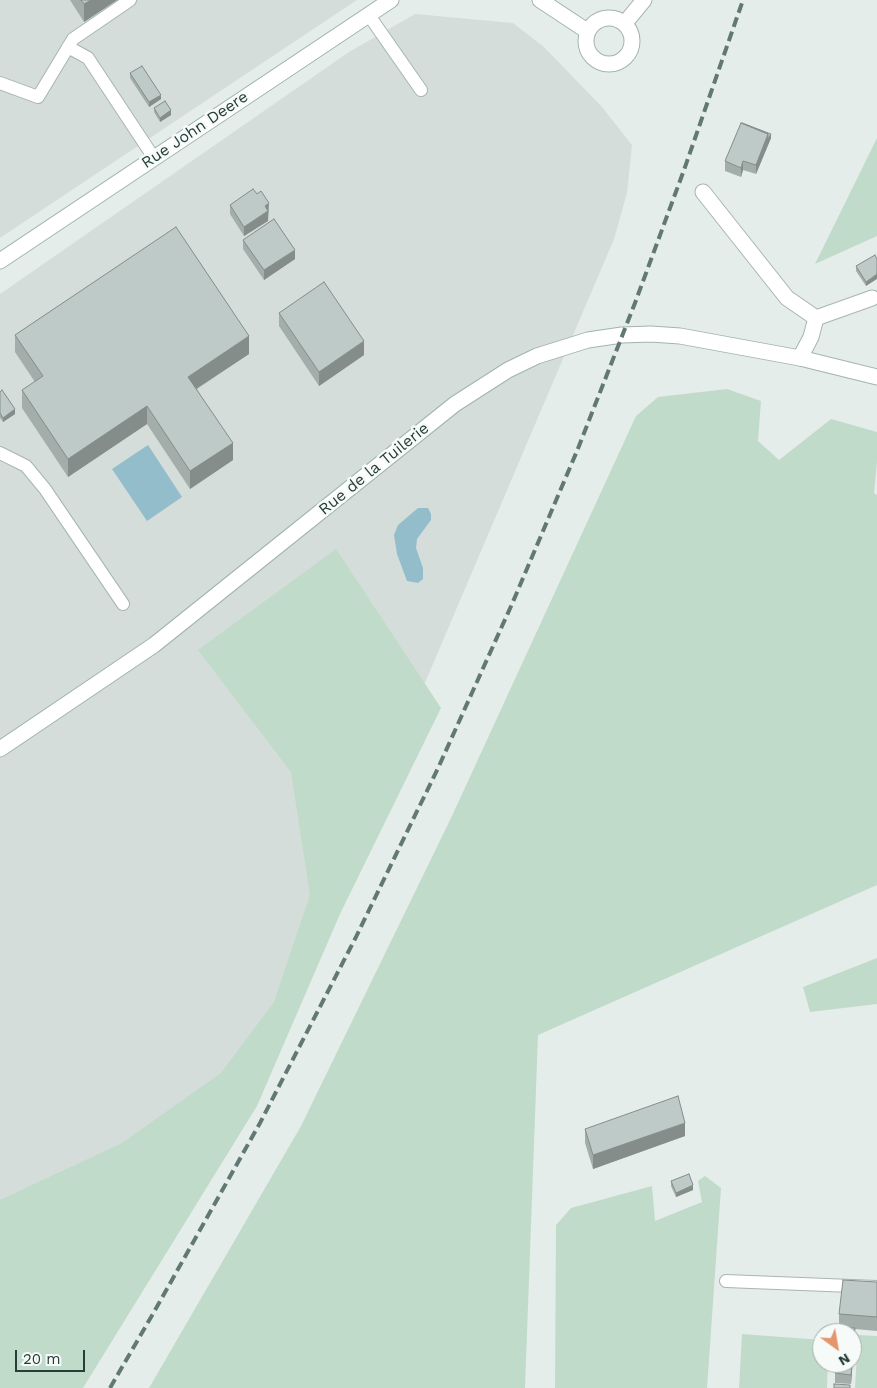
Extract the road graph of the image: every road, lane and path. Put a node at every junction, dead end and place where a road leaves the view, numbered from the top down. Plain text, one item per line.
1 (130, 0) edge
2 (391, 0) edge
3 (540, 0) edge
4 (644, 0) edge
5 (368, 14) junction
6 (625, 23) junction
7 (587, 31) junction
8 (68, 46) junction
9 (0, 83) edge
10 (421, 90) dead end
11 (154, 158) junction
12 (703, 192) dead end
13 (0, 261) edge
14 (874, 295) edge
15 (816, 318) junction
16 (800, 358) junction
17 (877, 377) edge
18 (0, 453) edge
19 (123, 604) dead end
20 (0, 749) edge
21 (726, 1282) dead end
22 (877, 1287) edge

1 - 8 lane
2 - 5 street, Rue John Deere
3 - 7 street
4 - 6 street
5 - 10 lane
5 - 11 street, Rue John Deere
6 - 7 street
6 - 7 street
8 - 9 lane
8 - 11 lane
11 - 13 street, Rue John Deere
12 - 15 street
14 - 15 street
15 - 16 street
16 - 17 street, Rue de la Tuilerie
16 - 20 street, Rue de la Tuilerie
18 - 19 lane
21 - 22 lane

